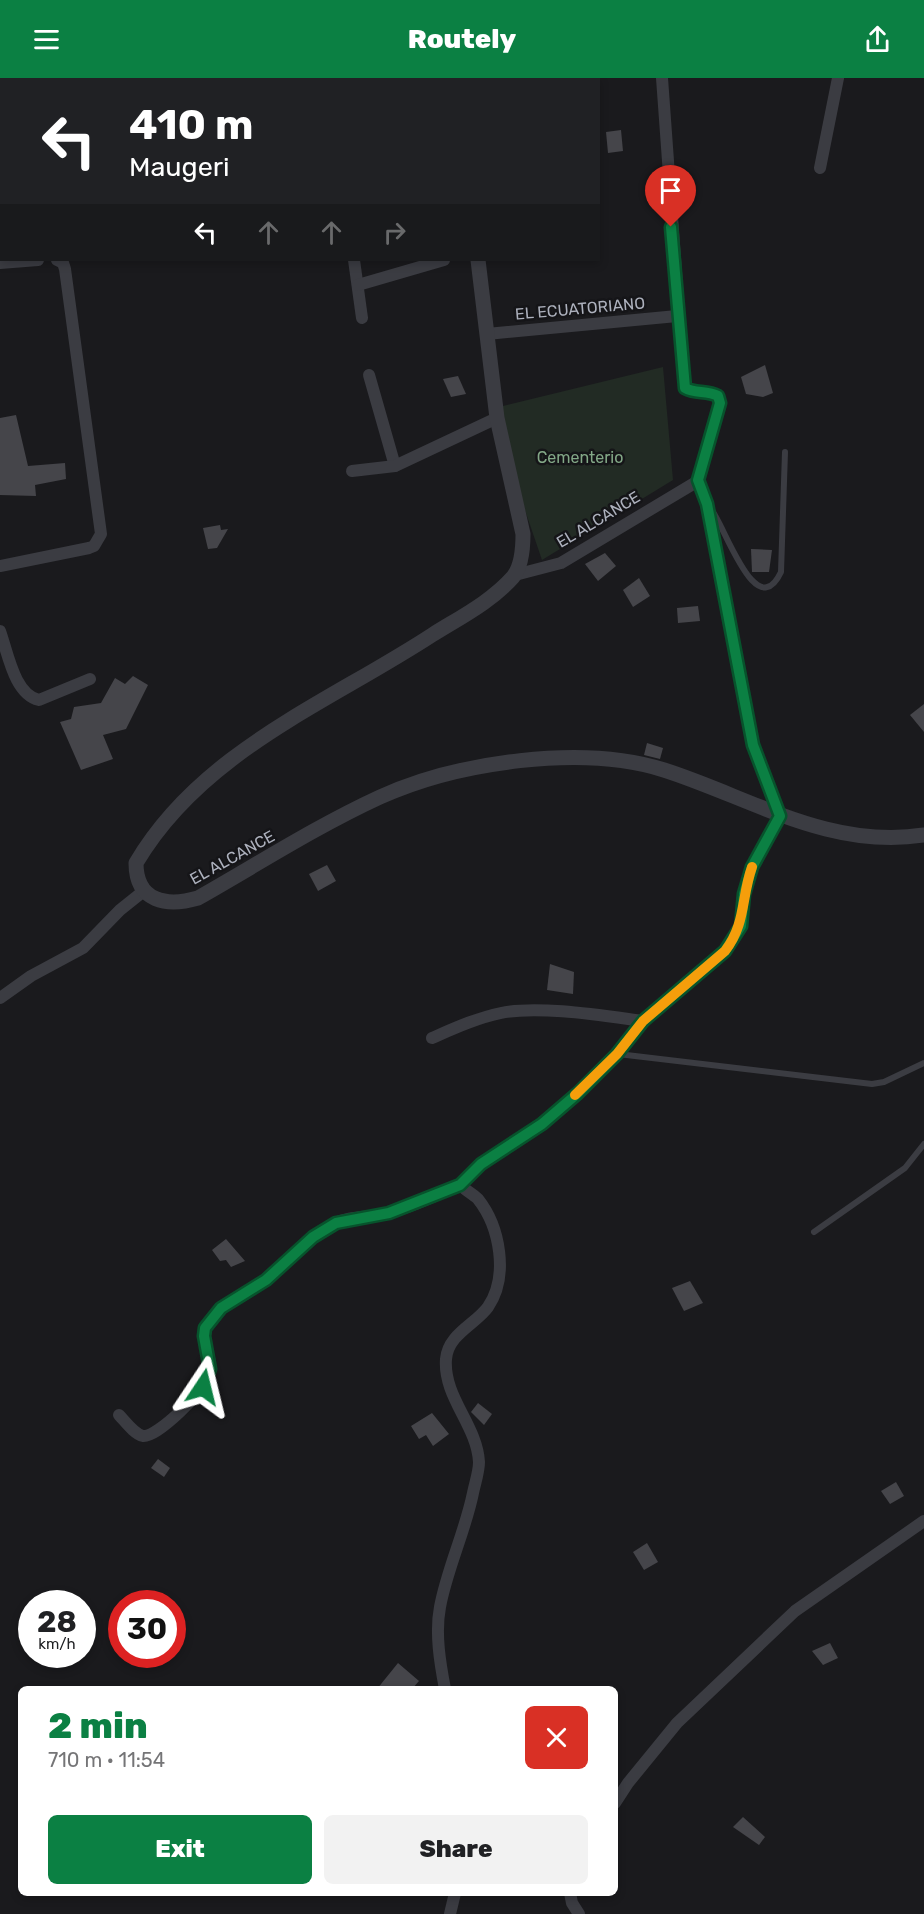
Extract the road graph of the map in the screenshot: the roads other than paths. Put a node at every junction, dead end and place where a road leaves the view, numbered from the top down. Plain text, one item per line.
1 (662, 78) edge
2 (838, 78) edge
3 (820, 168) dead end
4 (25, 261) edge
5 (59, 261) edge
6 (354, 261) edge
7 (441, 261) edge
8 (478, 261) edge
9 (0, 263) edge
10 (358, 285) junction
11 (677, 316) junction
12 (362, 318) dead end
13 (487, 334) junction
14 (369, 375) dead end
15 (497, 418) junction
16 (785, 452) dead end
17 (395, 466) junction
18 (352, 471) dead end
19 (698, 480) junction
20 (707, 504) junction
21 (0, 566) edge
22 (515, 575) junction
23 (0, 631) edge
24 (90, 679) dead end
25 (780, 816) junction
26 (924, 835) edge
27 (145, 890) junction
28 (0, 998) edge
29 (643, 1021) junction
30 (432, 1038) dead end
31 (617, 1054) junction
32 (924, 1063) edge
33 (924, 1144) edge
34 (460, 1185) junction
35 (814, 1232) dead end
36 (119, 1415) dead end
37 (924, 1521) edge
38 (445, 1686) edge
39 (618, 1798) edge
40 (454, 1896) edge
41 (571, 1896) edge
42 (450, 1914) edge
43 (579, 1914) edge

1 - 11 street
2 - 3 street
4 - 9 street
5 - 21 street
6 - 10 street
7 - 10 street
8 - 13 street
10 - 12 street
11 - 13 street, EL ECUATORIANO
11 - 19 street
13 - 15 street
14 - 17 street
15 - 17 street
15 - 22 street
16 - 20 lane
17 - 18 street
19 - 20 street
19 - 22 street, EL ALCANCE
20 - 25 street
22 - 27 street, EL ALCANCE
23 - 24 street
25 - 26 street, EL ALCANCE
25 - 27 street, EL ALCANCE
25 - 29 street
27 - 28 street
29 - 30 street
29 - 31 street
31 - 32 lane
31 - 34 street
33 - 35 lane
34 - 36 street
34 - 38 street
37 - 39 street
40 - 42 street
41 - 43 street

